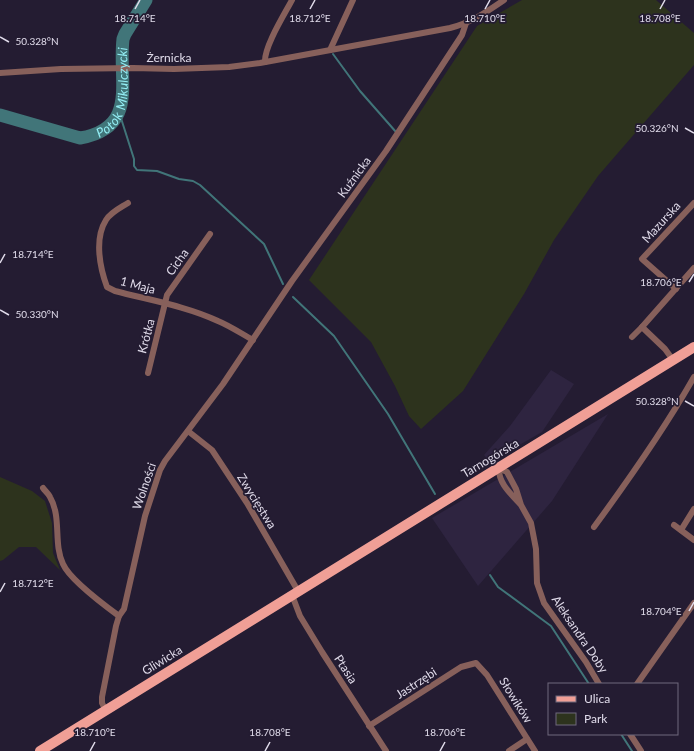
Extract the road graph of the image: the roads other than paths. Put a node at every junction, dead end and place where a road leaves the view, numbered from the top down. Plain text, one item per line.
1 (292, 0) edge
2 (353, 0) edge
3 (504, 0) edge
4 (466, 23) junction
5 (330, 50) junction
6 (265, 62) junction
7 (0, 73) edge
8 (128, 203) dead end
9 (694, 203) edge
10 (210, 234) dead end
11 (694, 268) edge
12 (676, 289) junction
13 (166, 303) junction
14 (642, 327) junction
15 (632, 337) dead end
16 (253, 340) junction
17 (693, 349) edge
18 (673, 360) junction
19 (148, 373) dead end
20 (694, 377) edge
21 (188, 431) junction
22 (499, 468) junction
23 (43, 488) dead end
24 (694, 509) edge
25 (674, 525) dead end
26 (594, 528) dead end
27 (681, 530) junction
28 (694, 540) edge
29 (295, 593) junction
30 (694, 604) edge
31 (119, 616) junction
32 (476, 663) joint
33 (598, 683) edge
34 (638, 683) edge
35 (106, 711) junction
36 (369, 726) junction
37 (631, 735) edge
38 (527, 739) junction
39 (40, 751) edge
40 (386, 751) edge
41 (509, 751) edge
42 (535, 751) edge
43 (641, 751) edge

1 - 6 street
2 - 5 street
3 - 4 street, Żernicka
4 - 5 street, Żernicka
4 - 16 street, Kuźnicka
5 - 6 street, Żernicka
6 - 7 street, Żernicka
8 - 13 street, 1 Maja
9 - 12 street, Mazurska
10 - 13 street, Cicha
11 - 12 street
12 - 14 street
13 - 16 street, 1 Maja
13 - 19 street, Krótka
14 - 15 street
14 - 18 street
16 - 21 street, Wolności
17 - 18 main road, Tarnogórska
18 - 22 main road, Tarnogórska
20 - 26 street
21 - 29 street, Zwycięstwa
21 - 31 street, Wolności
22 - 29 main road, Tarnogórska
22 - 33 street, Aleksandra Doby
23 - 31 street
24 - 27 street
25 - 27 street
27 - 28 street
29 - 35 main road, Gliwicka
29 - 36 street, Ptasia
30 - 34 street
31 - 35 street, Wolności
32 - 36 street, Jastrzębi
32 - 38 street, Słowików
35 - 39 main road, Gliwicka
36 - 40 street, Ptasia
37 - 43 street
38 - 41 street
38 - 42 street, Słowików

